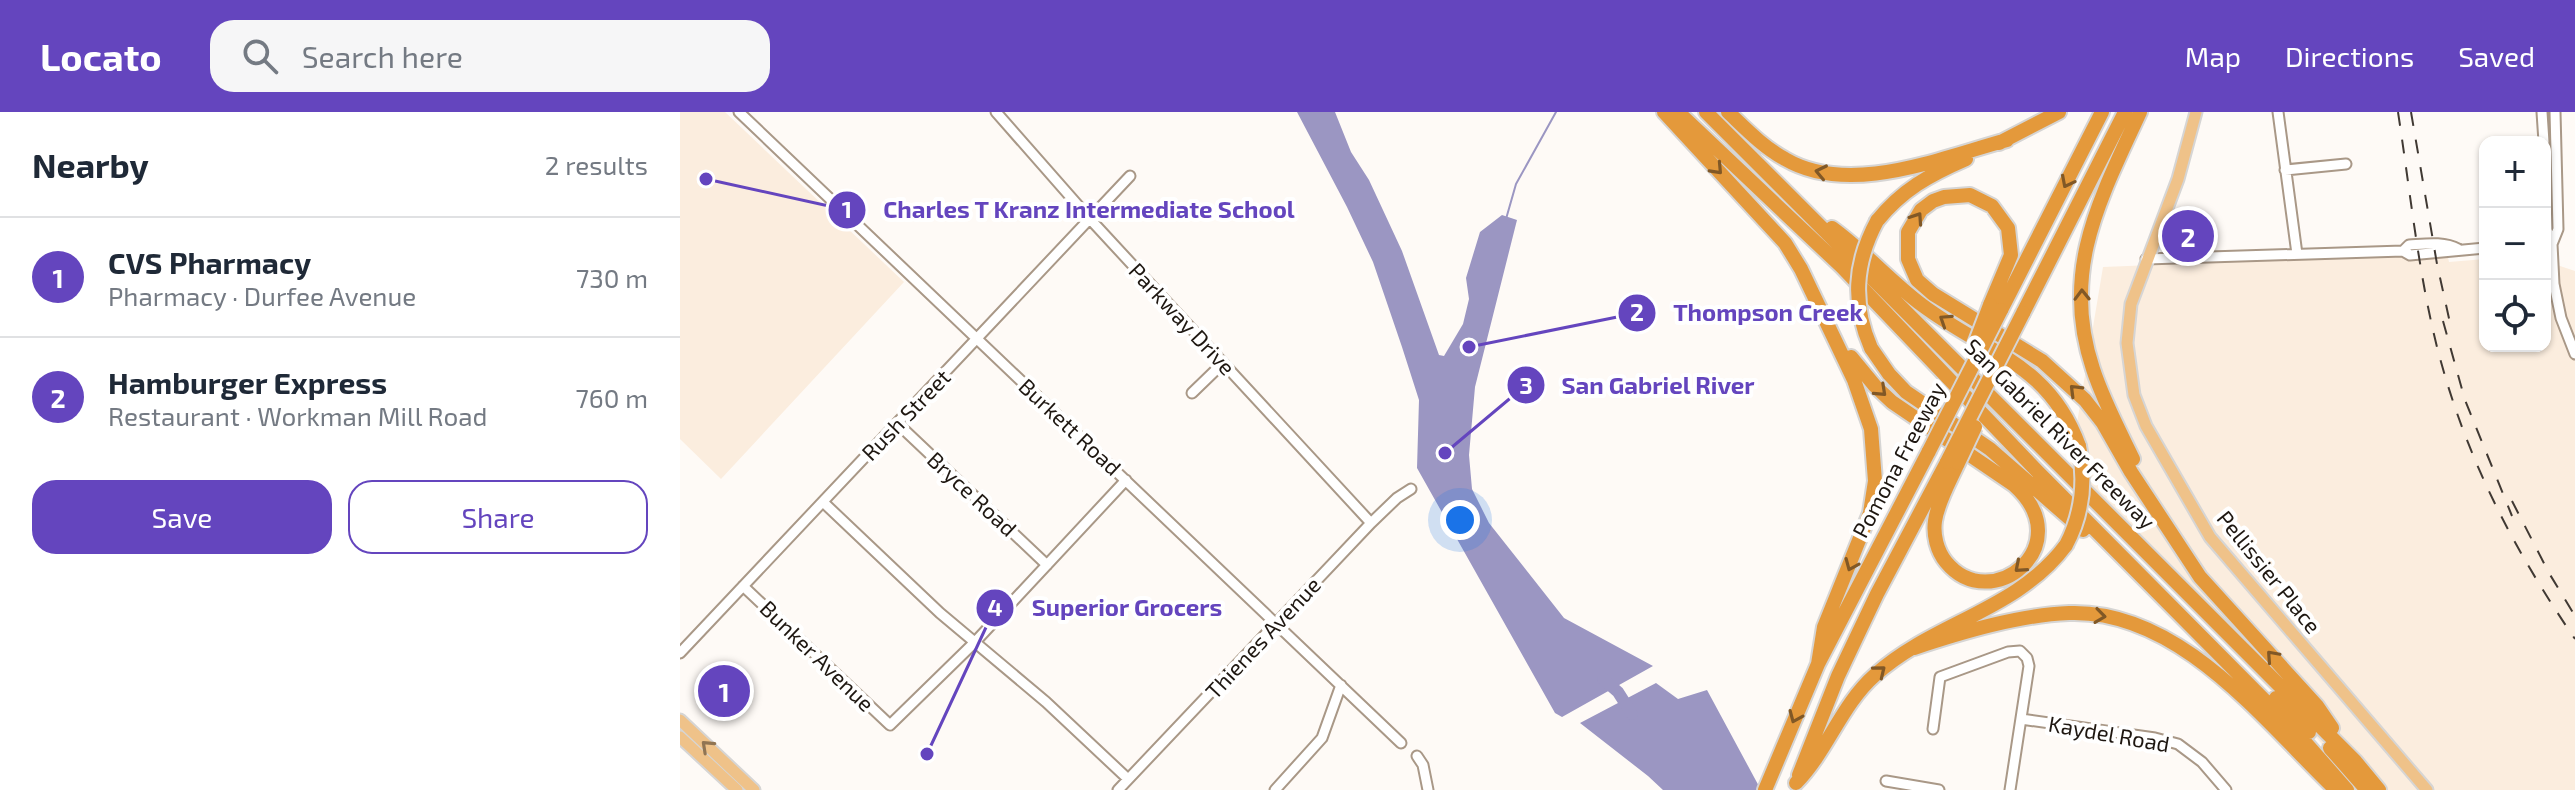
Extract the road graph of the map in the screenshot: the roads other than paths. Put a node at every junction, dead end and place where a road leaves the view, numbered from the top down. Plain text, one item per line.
1 (739, 112) edge
2 (996, 112) edge
3 (1664, 112) edge
4 (1678, 112) edge
5 (1688, 112) edge
6 (1695, 112) edge
7 (1706, 112) edge
8 (1728, 112) edge
9 (2059, 112) edge
10 (2102, 112) edge
11 (2125, 112) edge
12 (2140, 112) edge
13 (2196, 112) edge
14 (2278, 112) edge
15 (2542, 112) edge
16 (2555, 112) edge
17 (2544, 136) edge
18 (2007, 140) junction
19 (2346, 164) dead end
20 (2285, 170) junction
21 (1130, 176) dead end
22 (1755, 186) junction
23 (1799, 205) junction
24 (1090, 219) junction
25 (2551, 240) edge
26 (2479, 248) edge
27 (2297, 254) junction
28 (2146, 259) junction
29 (2551, 263) edge
30 (1819, 306) junction
31 (1996, 308) junction
32 (978, 340) junction
33 (2575, 354) edge
34 (1223, 363) junction
35 (1192, 393) dead end
36 (898, 424) junction
37 (2020, 453) junction
38 (1952, 462) junction
39 (1126, 480) junction
40 (1411, 489) dead end
41 (2151, 500) junction
42 (823, 502) junction
43 (1371, 523) junction
44 (1047, 565) junction
45 (743, 586) junction
46 (2169, 602) junction
47 (1276, 624) junction
48 (975, 642) junction
49 (1914, 648) junction
50 (680, 653) edge
51 (1816, 668) junction
52 (1341, 685) junction
53 (2021, 719) junction
54 (680, 720) edge
55 (1933, 729) dead end
56 (680, 737) edge
57 (1401, 743) dead end
58 (1417, 756) dead end
59 (2355, 761) junction
60 (1128, 779) junction
61 (1886, 781) dead end
62 (1794, 786) edge
63 (737, 790) edge
64 (754, 790) edge
65 (1118, 790) edge
66 (1275, 790) edge
67 (1428, 790) edge
68 (1765, 790) edge
69 (1939, 790) edge
70 (2010, 790) edge
71 (2226, 790) edge
72 (2336, 790) edge
73 (2347, 790) edge
74 (2360, 790) edge
75 (2367, 790) edge
76 (2379, 790) edge
77 (2427, 790) edge

1 - 32 street, Burkett Road
2 - 24 street, Parkway Drive
3 -> 30 highway
4 - 22 highway, San Gabriel River Freeway
5 - 22 highway
6 - 75 highway
7 - 23 highway, San Gabriel River Freeway
18 -> 8 highway
9 - 18 highway
10 -> 31 highway, Pomona Freeway
11 - 38 highway, Pomona Freeway, bridge
41 -> 12 highway
13 - 28 main road, Pellissier Place
14 - 20 street
15 - 17 street
16 - 25 street
18 - 46 highway, bridge
19 - 20 street
20 - 27 street
21 - 24 street, Rush Street
22 - 37 highway, San Gabriel River Freeway
49 -> 23 highway, bridge
23 - 59 highway, San Gabriel River Freeway
24 - 32 street, Rush Street
24 - 34 street, Parkway Drive
26 - 27 street
27 - 28 street
28 - 77 main road, Pellissier Place
29 - 33 street
30 -> 38 highway
30 -> 51 highway
41 -> 31 highway
31 - 51 highway, Pomona Freeway, bridge
32 - 36 street, Rush Street
32 - 39 street, Burkett Road
34 - 35 street
34 - 43 street, Parkway Drive
36 - 42 street, Rush Street
36 - 44 street, Bryce Road
37 - 46 highway, San Gabriel River Freeway
37 - 74 highway
38 - 62 highway, Pomona Freeway
39 - 44 street
39 - 47 street, Burkett Road
40 - 43 street, Thienes Avenue
59 -> 41 highway
42 - 45 street, Rush Street
42 - 48 street
43 - 47 street, Thienes Avenue
44 - 48 street
45 - 48 street, Bunker Avenue
45 - 50 street, Rush Street
46 - 73 highway, San Gabriel River Freeway
47 - 52 street, Burkett Road
47 - 60 street, Thienes Avenue
48 - 60 street
62 -> 49 highway
49 -> 72 highway
51 -> 68 highway, Pomona Freeway
52 - 57 street, Burkett Road
52 - 66 street
53 - 55 street
53 - 70 street
53 - 71 street, Kaydel Road
64 -> 54 main road
56 - 63 main road
58 - 67 street
59 - 76 highway, San Gabriel River Freeway
60 - 65 street, Thienes Avenue
61 - 69 street

